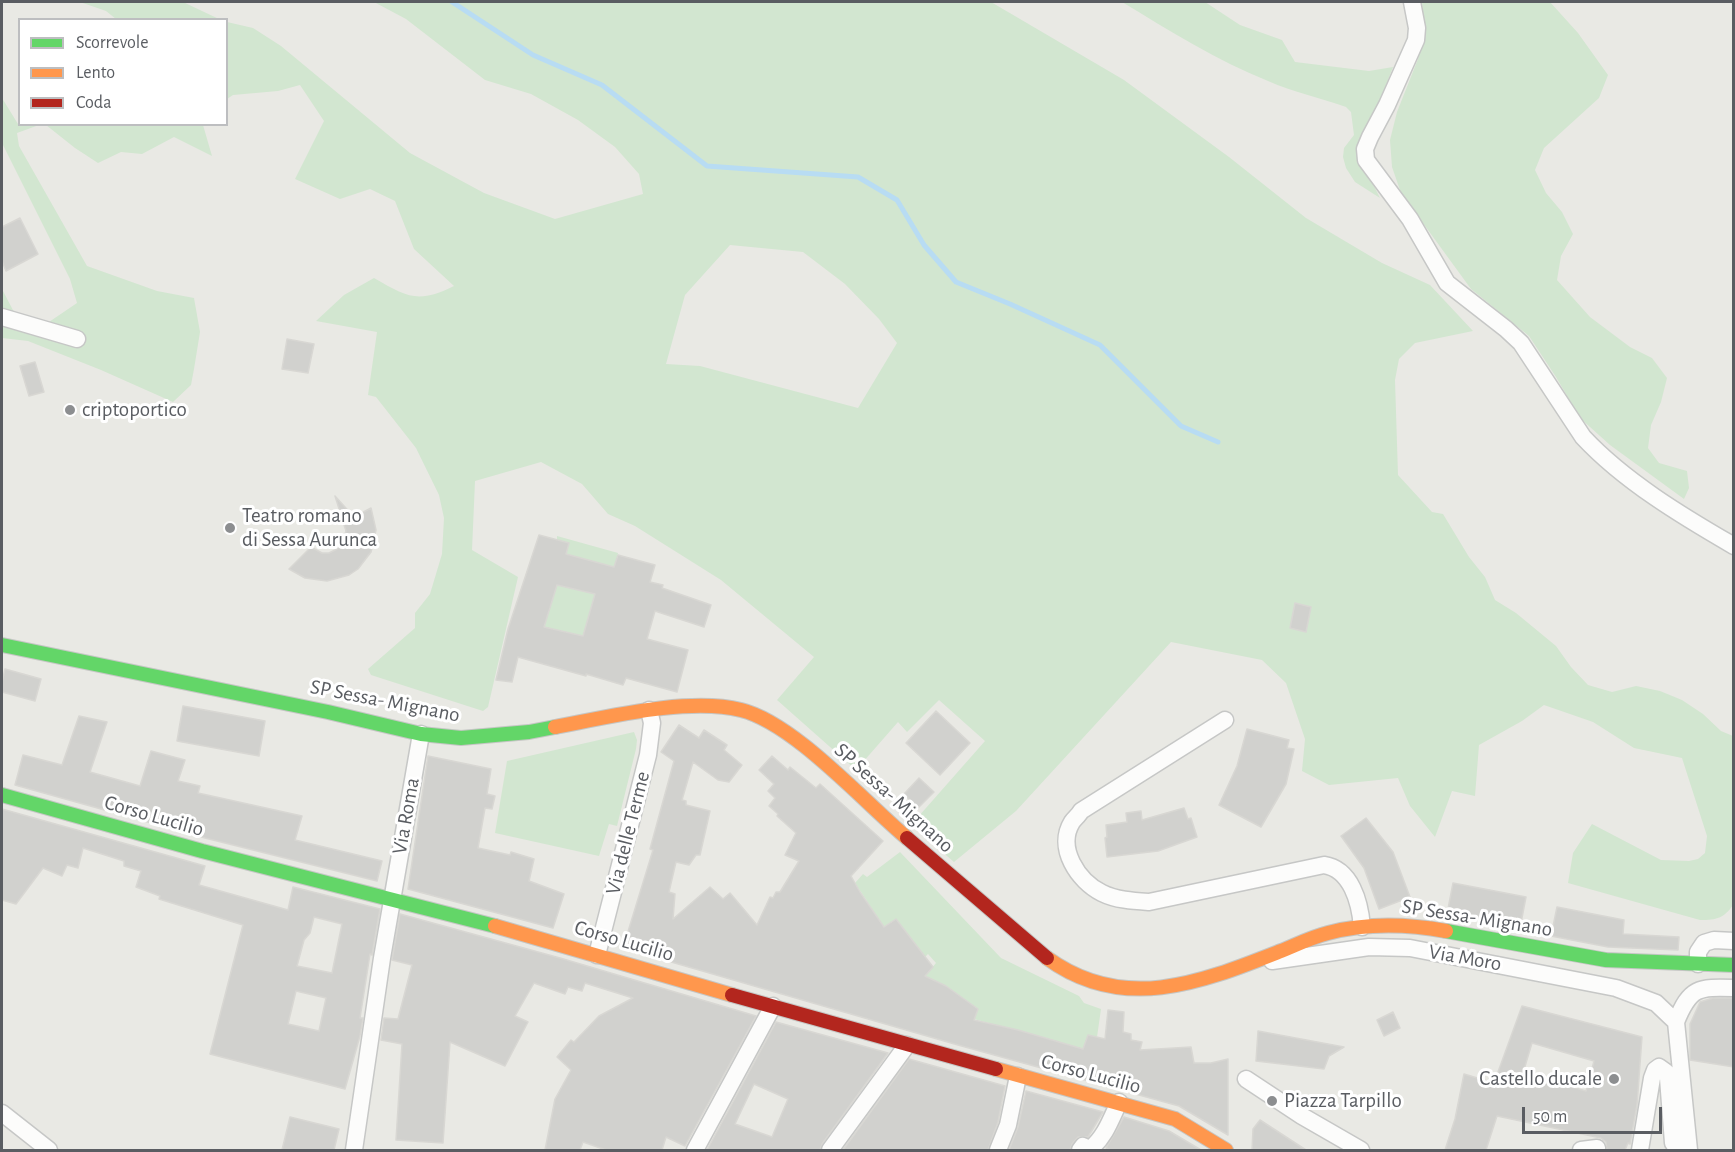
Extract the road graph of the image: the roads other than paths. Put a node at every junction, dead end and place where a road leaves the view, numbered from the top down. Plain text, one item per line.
1 (1413, 2) edge
2 (2, 317) edge
3 (77, 339) dead end
4 (1734, 546) edge
5 (2, 645) edge
6 (649, 710) junction
7 (1225, 720) dead end
8 (422, 734) junction
9 (2, 795) edge
10 (392, 898) junction
11 (1362, 927) junction
12 (1734, 940) edge
13 (597, 955) junction
14 (1698, 964) junction
15 (1734, 964) edge
16 (1244, 966) junction
17 (1734, 988) edge
18 (773, 1006) junction
19 (1676, 1022) junction
20 (907, 1044) junction
21 (1018, 1076) junction
22 (1246, 1079) dead end
23 (1119, 1102) junction
24 (2, 1113) edge
25 (49, 1150) edge
26 (354, 1150) edge
27 (695, 1150) edge
28 (830, 1150) edge
29 (998, 1150) edge
30 (1080, 1150) edge
31 (1226, 1150) edge
32 (1361, 1150) edge
33 (1640, 1150) edge
34 (1689, 1150) edge

1 - 4 street
2 - 3 street
5 - 8 street, SP Sessa- Mignano
6 - 8 street, SP Sessa- Mignano
6 - 13 street, Via delle Terme
6 - 16 street, SP Sessa- Mignano
7 - 11 street
8 - 10 street, Via Roma
9 - 10 street, Corso Lucilio
10 - 13 street, Corso Lucilio
10 - 26 street, Via Roma
11 - 14 street, SP Sessa- Mignano
11 - 16 street, SP Sessa- Mignano
12 - 14 street
13 - 18 street, Corso Lucilio
14 - 15 street, SP Sessa- Mignano
16 - 19 street, Via Moro
17 - 19 street
18 - 20 street, Corso Lucilio
18 - 27 street
19 - 34 street
20 - 21 street, Corso Lucilio
20 - 28 street
21 - 23 street, Corso Lucilio
21 - 29 street
22 - 32 street
23 - 30 street
23 - 31 street, Corso Lucilio
24 - 25 street
33 - 34 street

